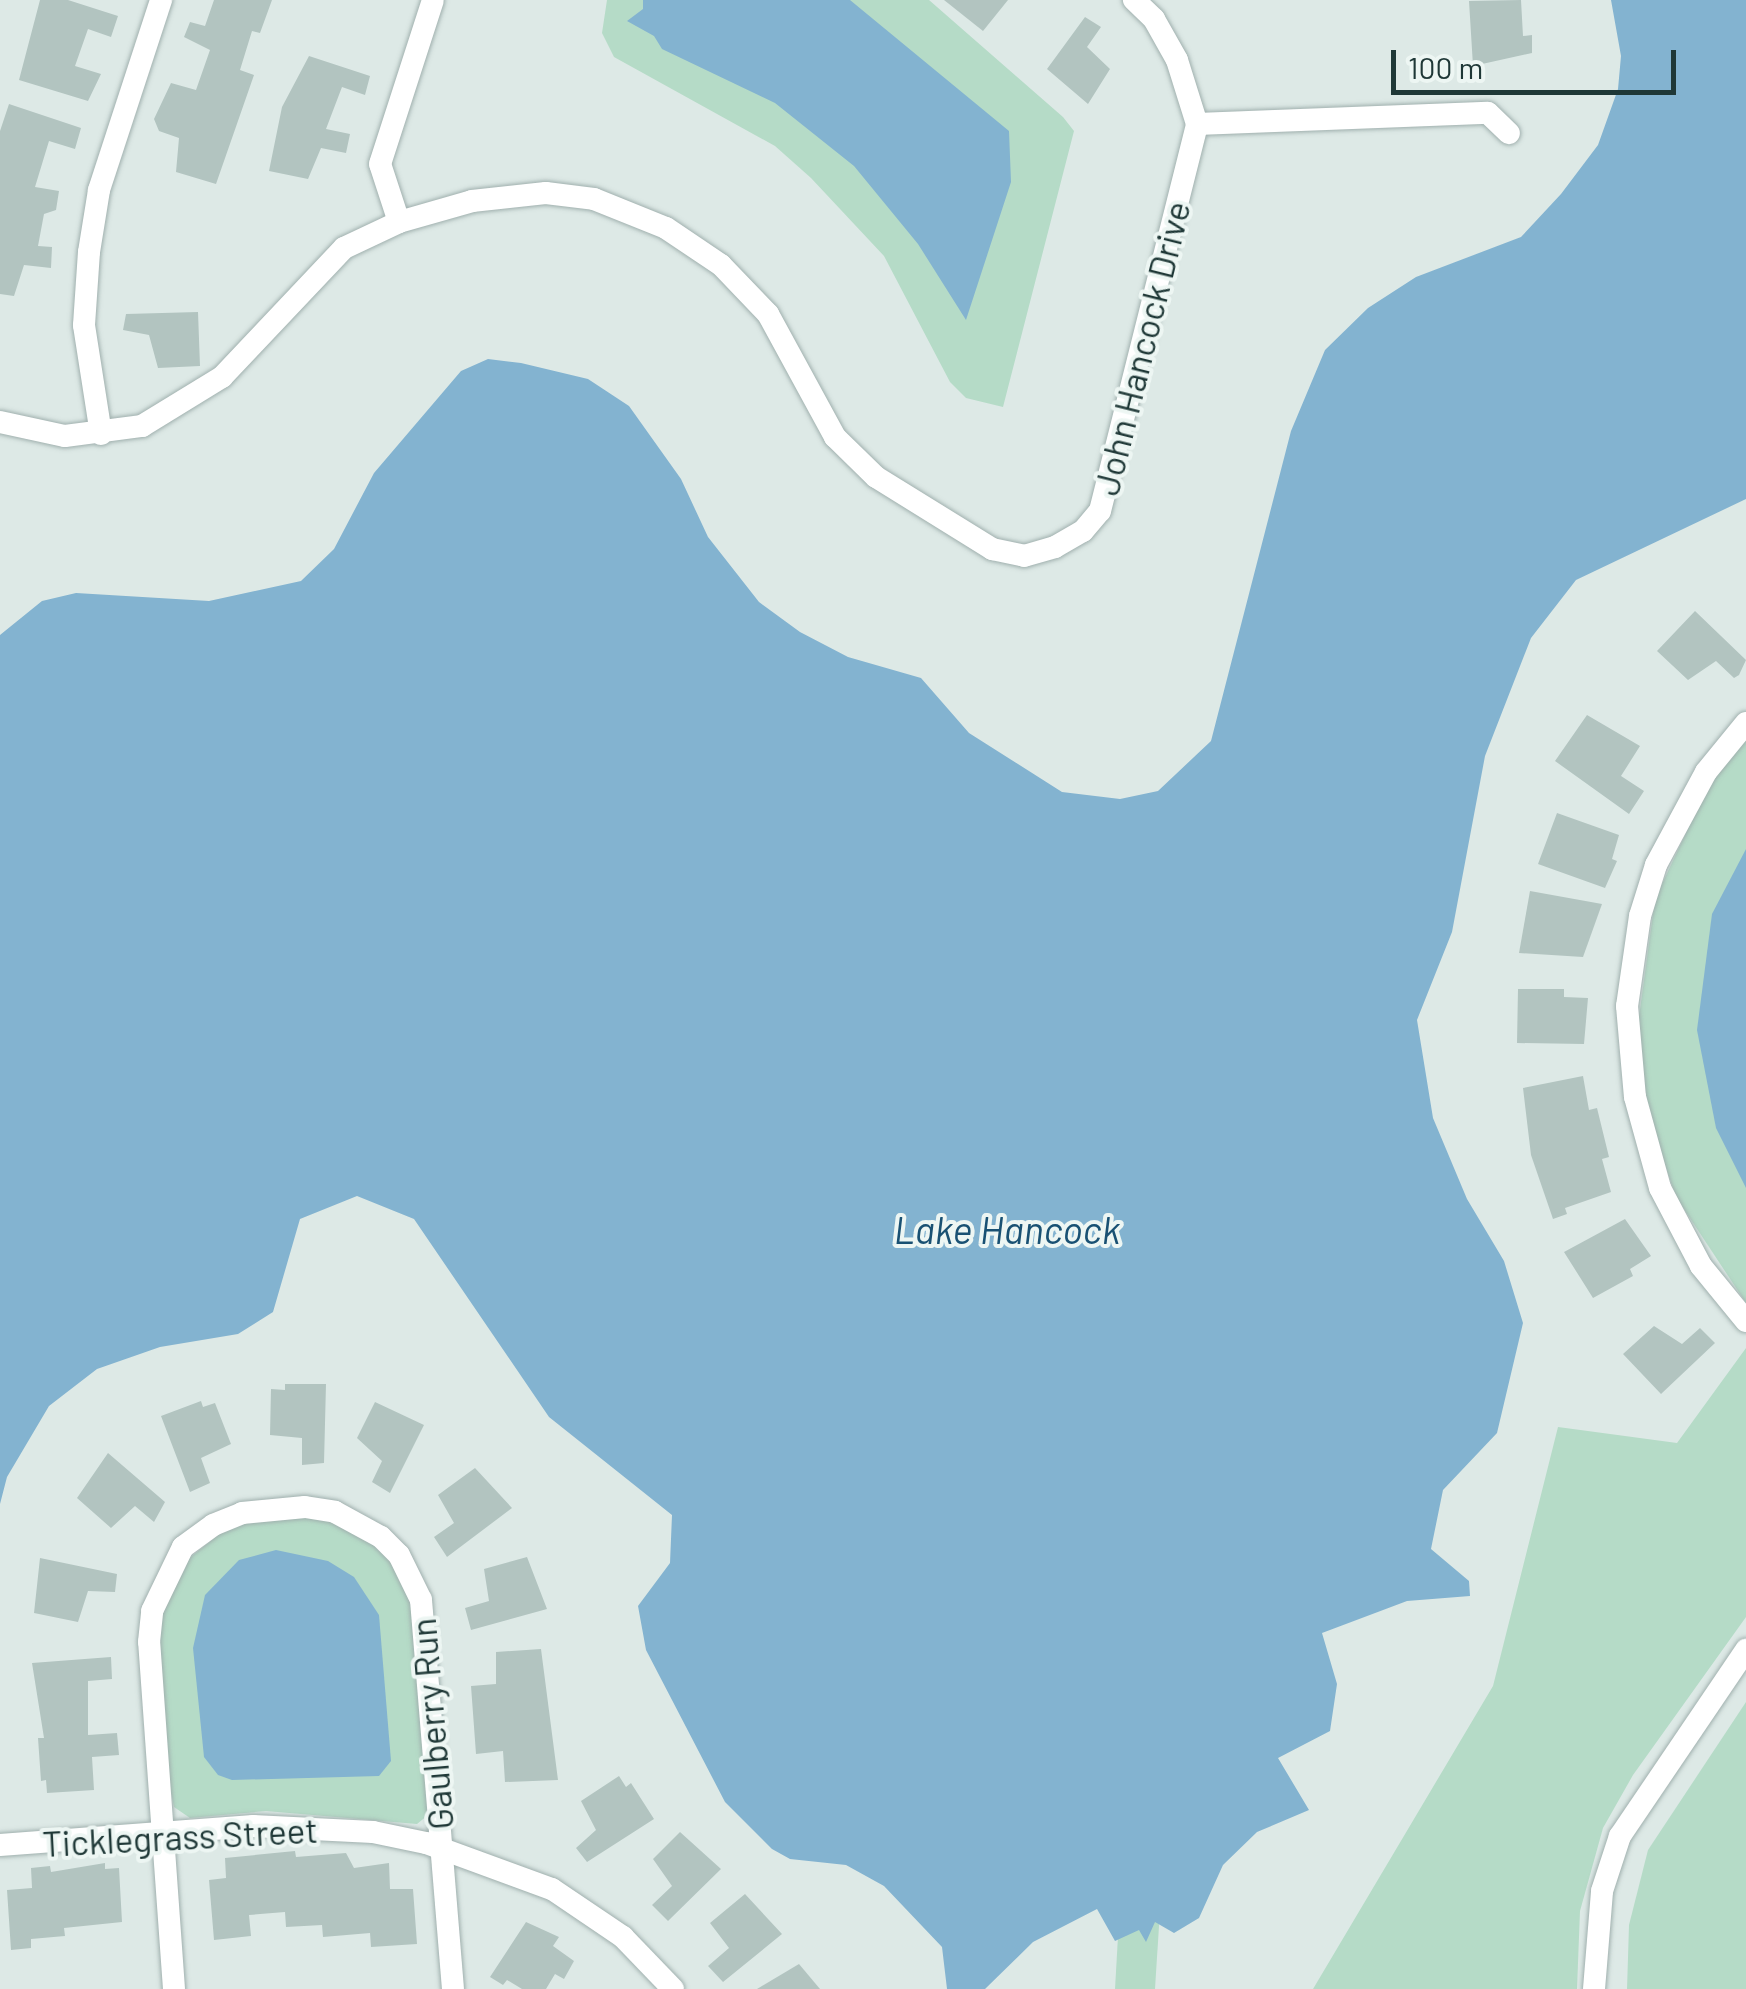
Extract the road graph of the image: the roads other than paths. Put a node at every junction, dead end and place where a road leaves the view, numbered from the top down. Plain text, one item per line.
1 (161, 0) edge
2 (433, 0) edge
3 (1134, 0) edge
4 (1198, 124) junction
5 (1509, 133) dead end
6 (399, 222) junction
7 (0, 422) edge
8 (101, 434) junction
9 (1746, 723) edge
10 (1746, 1321) edge
11 (1746, 1650) edge
12 (162, 1832) junction
13 (0, 1844) edge
14 (442, 1846) junction
15 (174, 1989) edge
16 (452, 1989) edge
17 (673, 1989) edge
18 (1594, 1989) edge

1 - 8 street
2 - 6 street
3 - 4 street
4 - 5 street
4 - 6 street, John Hancock Drive
6 - 8 street, John Hancock Drive
7 - 8 street, John Hancock Drive
9 - 10 street
11 - 18 street
12 - 13 street, Ticklegrass Street
12 - 14 street, Ticklegrass Street
12 - 14 street, Gaulberry Run
12 - 15 street, Gaulberry Run
14 - 16 street, Gaulberry Run
14 - 17 street, Ticklegrass Street

